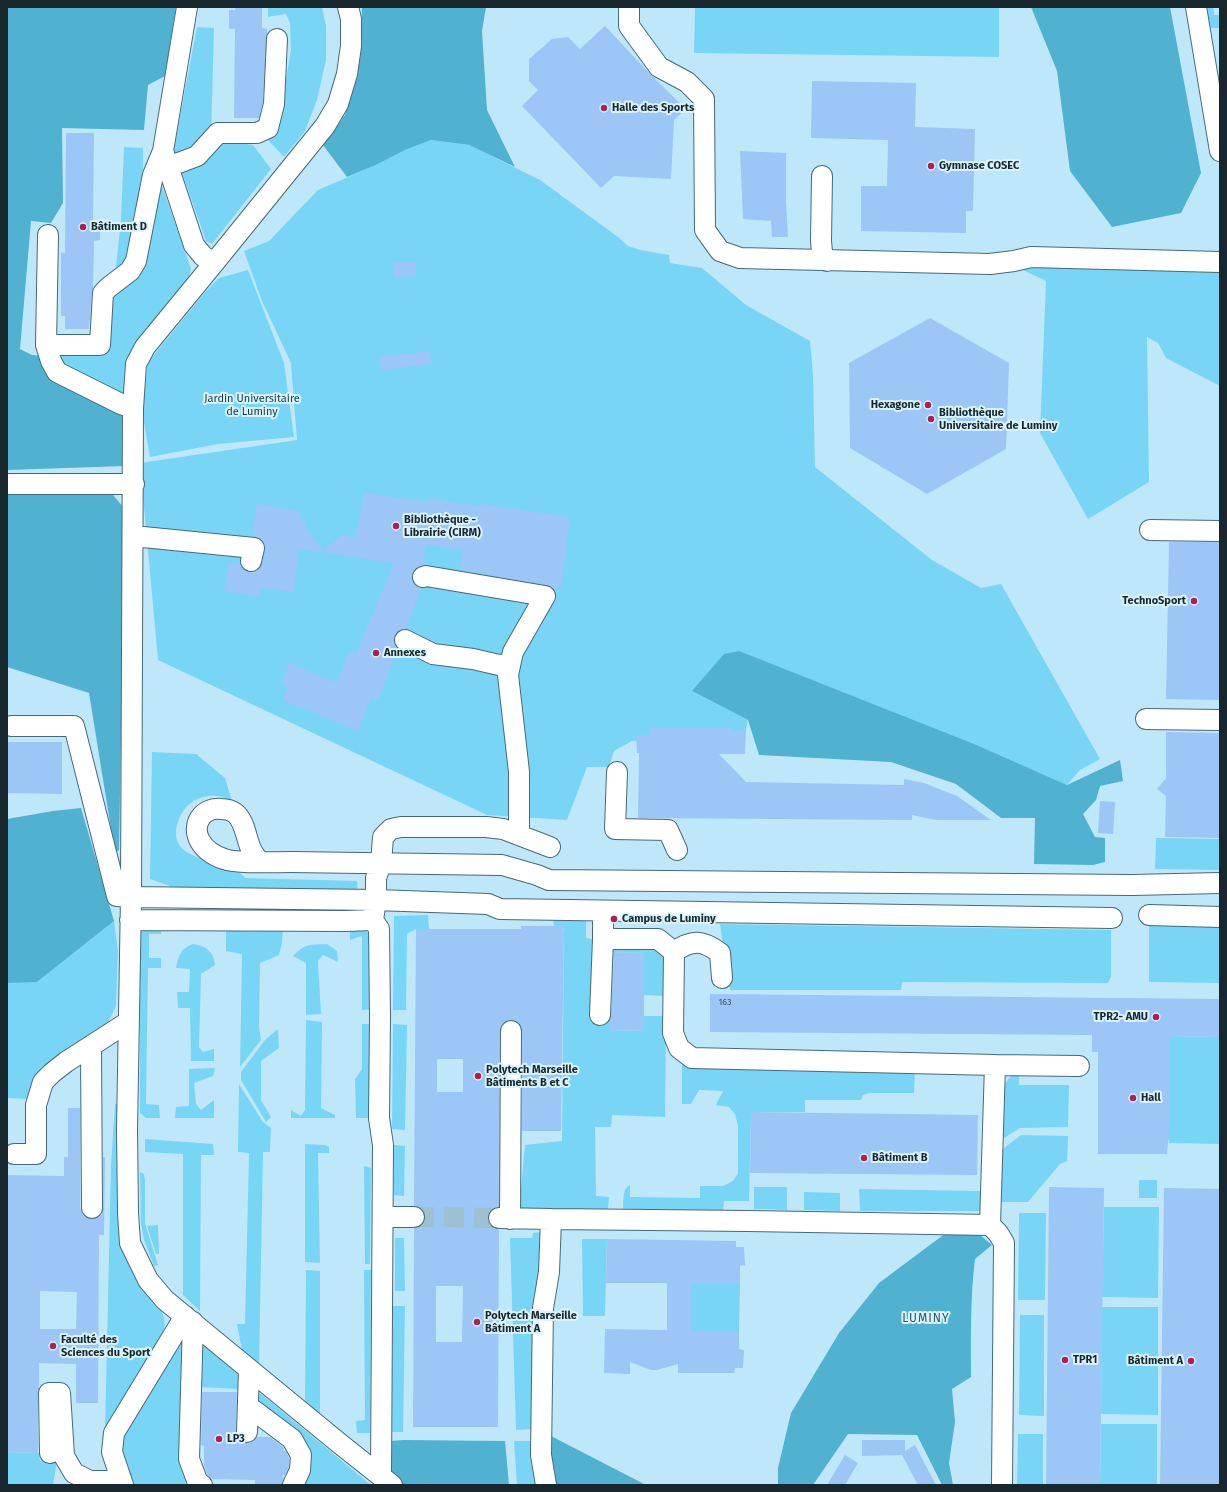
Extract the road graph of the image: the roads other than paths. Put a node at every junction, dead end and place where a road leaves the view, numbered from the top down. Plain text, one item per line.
1 (187, 7) edge
2 (348, 7) edge
3 (629, 7) edge
4 (1196, 7) edge
5 (277, 39) dead end
6 (1212, 53) edge
7 (1220, 151) edge
8 (165, 159) junction
9 (822, 176) dead end
10 (48, 234) dead end
11 (827, 261) junction
12 (1220, 262) edge
13 (214, 263) junction
14 (46, 345) junction
15 (133, 408) junction
16 (7, 484) edge
17 (134, 484) junction
18 (1150, 530) dead end
19 (1220, 531) edge
20 (133, 536) junction
21 (251, 562) dead end
22 (424, 577) dead end
23 (405, 640) dead end
24 (510, 664) junction
25 (1146, 719) dead end
26 (1220, 720) edge
27 (11, 726) dead end
28 (617, 772) dead end
29 (519, 834) junction
30 (550, 847) dead end
31 (677, 850) dead end
32 (260, 862) dead end
33 (381, 863) junction
34 (1220, 883) edge
35 (131, 897) junction
36 (376, 900) junction
37 (603, 911) junction
38 (1149, 916) dead end
39 (1220, 917) edge
40 (1112, 918) dead end
41 (130, 920) junction
42 (373, 920) junction
43 (603, 939) junction
44 (674, 952) junction
45 (722, 978) dead end
46 (600, 1015) dead end
47 (128, 1022) junction
48 (511, 1031) dead end
49 (91, 1046) junction
50 (995, 1065) junction
51 (1079, 1066) dead end
52 (14, 1154) dead end
53 (92, 1208) dead end
54 (383, 1216) junction
55 (414, 1217) tunnel mouth
56 (551, 1219) junction
57 (990, 1226) junction
58 (189, 1319) junction
59 (249, 1370) junction
60 (248, 1406) junction
61 (247, 1432) dead end
62 (50, 1453) dead end
63 (386, 1480) edge
64 (122, 1482) edge
65 (202, 1485) edge
66 (293, 1485) edge
67 (546, 1485) edge
68 (1002, 1485) edge

1 - 8 street
2 - 13 street
3 - 11 street
4 - 6 street
5 - 8 street
6 - 7 street
8 - 13 street
8 - 14 street
9 - 11 street
10 - 14 street
11 - 12 street
13 - 15 street
14 - 15 street
15 - 17 street
16 - 17 street
17 - 20 street
18 - 19 street
20 - 21 street
20 - 35 street
22 - 24 street
23 - 24 street
24 - 29 street
25 - 26 street
27 - 35 street
28 - 31 street
29 - 30 street
29 - 33 street
32 - 33 street
33 - 34 street
33 - 36 street
35 - 36 street
35 - 41 street
36 - 37 street
36 - 42 street
37 - 40 street
37 - 43 street
38 - 39 street
41 - 42 street
41 - 47 street
42 - 54 street
43 - 44 street
43 - 46 street
44 - 45 street
44 - 50 street
47 - 49 street
47 - 58 street
48 - 56 street
49 - 52 street
49 - 53 street
50 - 51 street
50 - 57 street
54 - 55 street
54 - 63 street
56 - 57 street
56 - 67 street
57 - 68 street
58 - 59 street
58 - 64 street
58 - 65 street
59 - 60 street
59 - 63 street
60 - 61 street
60 - 66 street
62 - 64 street

